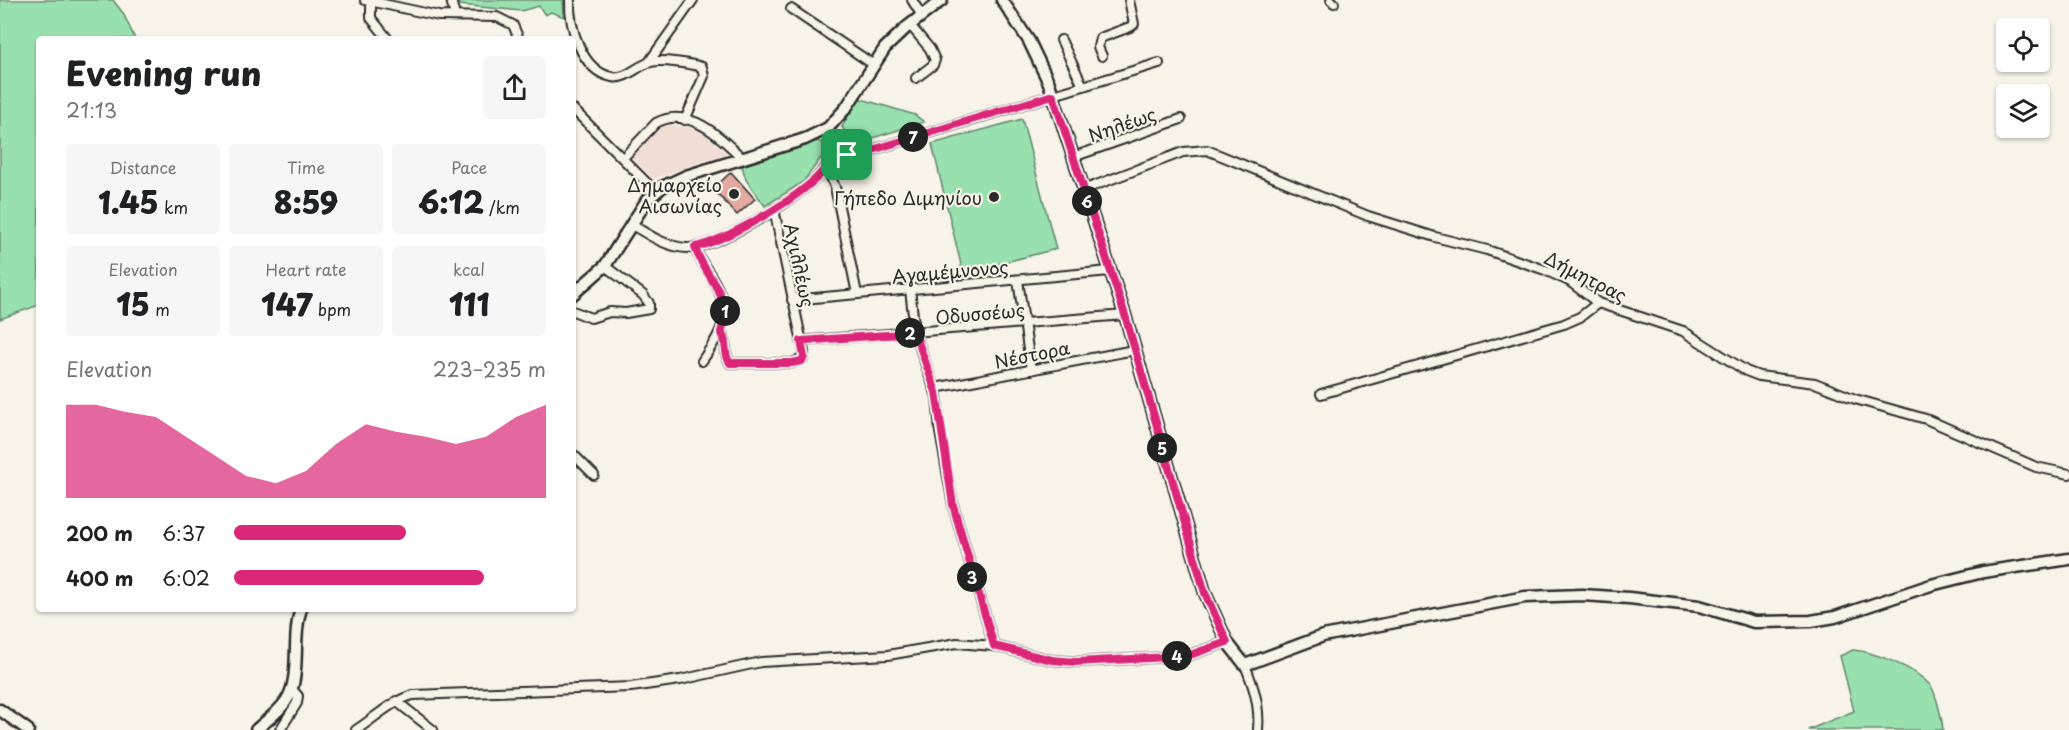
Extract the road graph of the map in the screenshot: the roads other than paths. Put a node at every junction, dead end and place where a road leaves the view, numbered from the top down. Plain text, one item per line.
1 (451, 0) edge
2 (570, 0) edge
3 (912, 0) edge
4 (942, 0) edge
5 (1002, 0) edge
6 (1129, 0) edge
7 (368, 1) edge
8 (691, 1) edge
9 (790, 9) dead end
10 (455, 16) junction
11 (922, 16) junction
12 (910, 25) junction
13 (386, 36) edge
14 (518, 36) edge
15 (574, 36) edge
16 (1061, 40) dead end
17 (576, 41) edge
18 (1102, 56) dead end
19 (649, 62) junction
20 (1159, 63) dead end
21 (874, 65) junction
22 (916, 78) dead end
23 (1083, 86) junction
24 (1053, 95) junction
25 (576, 112) edge
26 (1181, 119) dead end
27 (685, 120) junction
28 (828, 129) junction
29 (835, 152) junction
30 (1073, 157) junction
31 (623, 158) junction
32 (742, 159) junction
33 (827, 168) junction
34 (1083, 189) junction
35 (656, 192) junction
36 (774, 208) junction
37 (632, 225) junction
38 (695, 247) junction
39 (605, 266) junction
40 (1110, 271) junction
41 (1018, 279) junction
42 (910, 289) junction
43 (576, 291) edge
44 (857, 294) junction
45 (792, 300) junction
46 (1598, 303) junction
47 (576, 312) edge
48 (1125, 315) junction
49 (1024, 324) junction
50 (721, 332) junction
51 (915, 333) junction
52 (801, 341) junction
53 (1134, 350) junction
54 (702, 361) dead end
55 (1031, 370) junction
56 (935, 388) junction
57 (1322, 394) dead end
58 (576, 457) edge
59 (2069, 474) edge
60 (594, 475) dead end
61 (2069, 559) edge
62 (300, 612) edge
63 (1227, 642) junction
64 (994, 646) junction
65 (1245, 665) junction
66 (292, 689) junction
67 (396, 701) junction
68 (0, 710) edge
69 (28, 730) edge
70 (256, 730) edge
71 (280, 730) edge
72 (356, 730) edge
73 (434, 730) edge
74 (1258, 730) edge

1 - 10 street
2 - 15 street
3 - 11 street
4 - 11 street
5 - 24 street
6 - 18 street
7 - 10 street
7 - 13 street
8 - 19 street
9 - 21 street
10 - 14 street
11 - 12 street
12 - 21 street
12 - 22 street
16 - 23 street
17 - 19 street
19 - 27 street
20 - 23 street
21 - 28 street
23 - 24 street
24 - 29 street
24 - 30 street
25 - 31 street
26 - 30 street, Νηλέως
27 - 31 street
27 - 32 street
28 - 29 street
28 - 32 street
29 - 33 street
30 - 34 street
31 - 35 street
32 - 35 street
33 - 36 street
33 - 44 street
34 - 40 street
34 - 46 street, Δήμητρας
35 - 37 street
36 - 38 street
36 - 45 street, Αχιλλέως
37 - 38 street
37 - 39 street
38 - 50 street
39 - 43 street
39 - 47 street
40 - 41 street, Αγαμέμνονος
40 - 48 street
41 - 42 street, Αγαμέμνονος
41 - 49 street
42 - 44 street, Αγαμέμνονος
42 - 51 street
44 - 45 street, Αγαμέμνονος
45 - 52 street, Αχιλλέως
46 - 57 street
46 - 59 street, Δήμητρας
48 - 49 street, Οδυσσέως
48 - 53 street
49 - 51 street, Οδυσσέως
49 - 55 street
50 - 52 street, Αχιλλέως
50 - 54 street
51 - 52 street, Οδυσσέως
51 - 56 street
53 - 55 street, Νέστορα
53 - 63 street
55 - 56 street, Νέστορα
56 - 64 street
58 - 60 street
61 - 65 street
62 - 66 street
63 - 64 street
63 - 65 street
64 - 67 street
65 - 74 street
66 - 70 street
66 - 71 street
67 - 72 street
67 - 73 street
68 - 69 street

